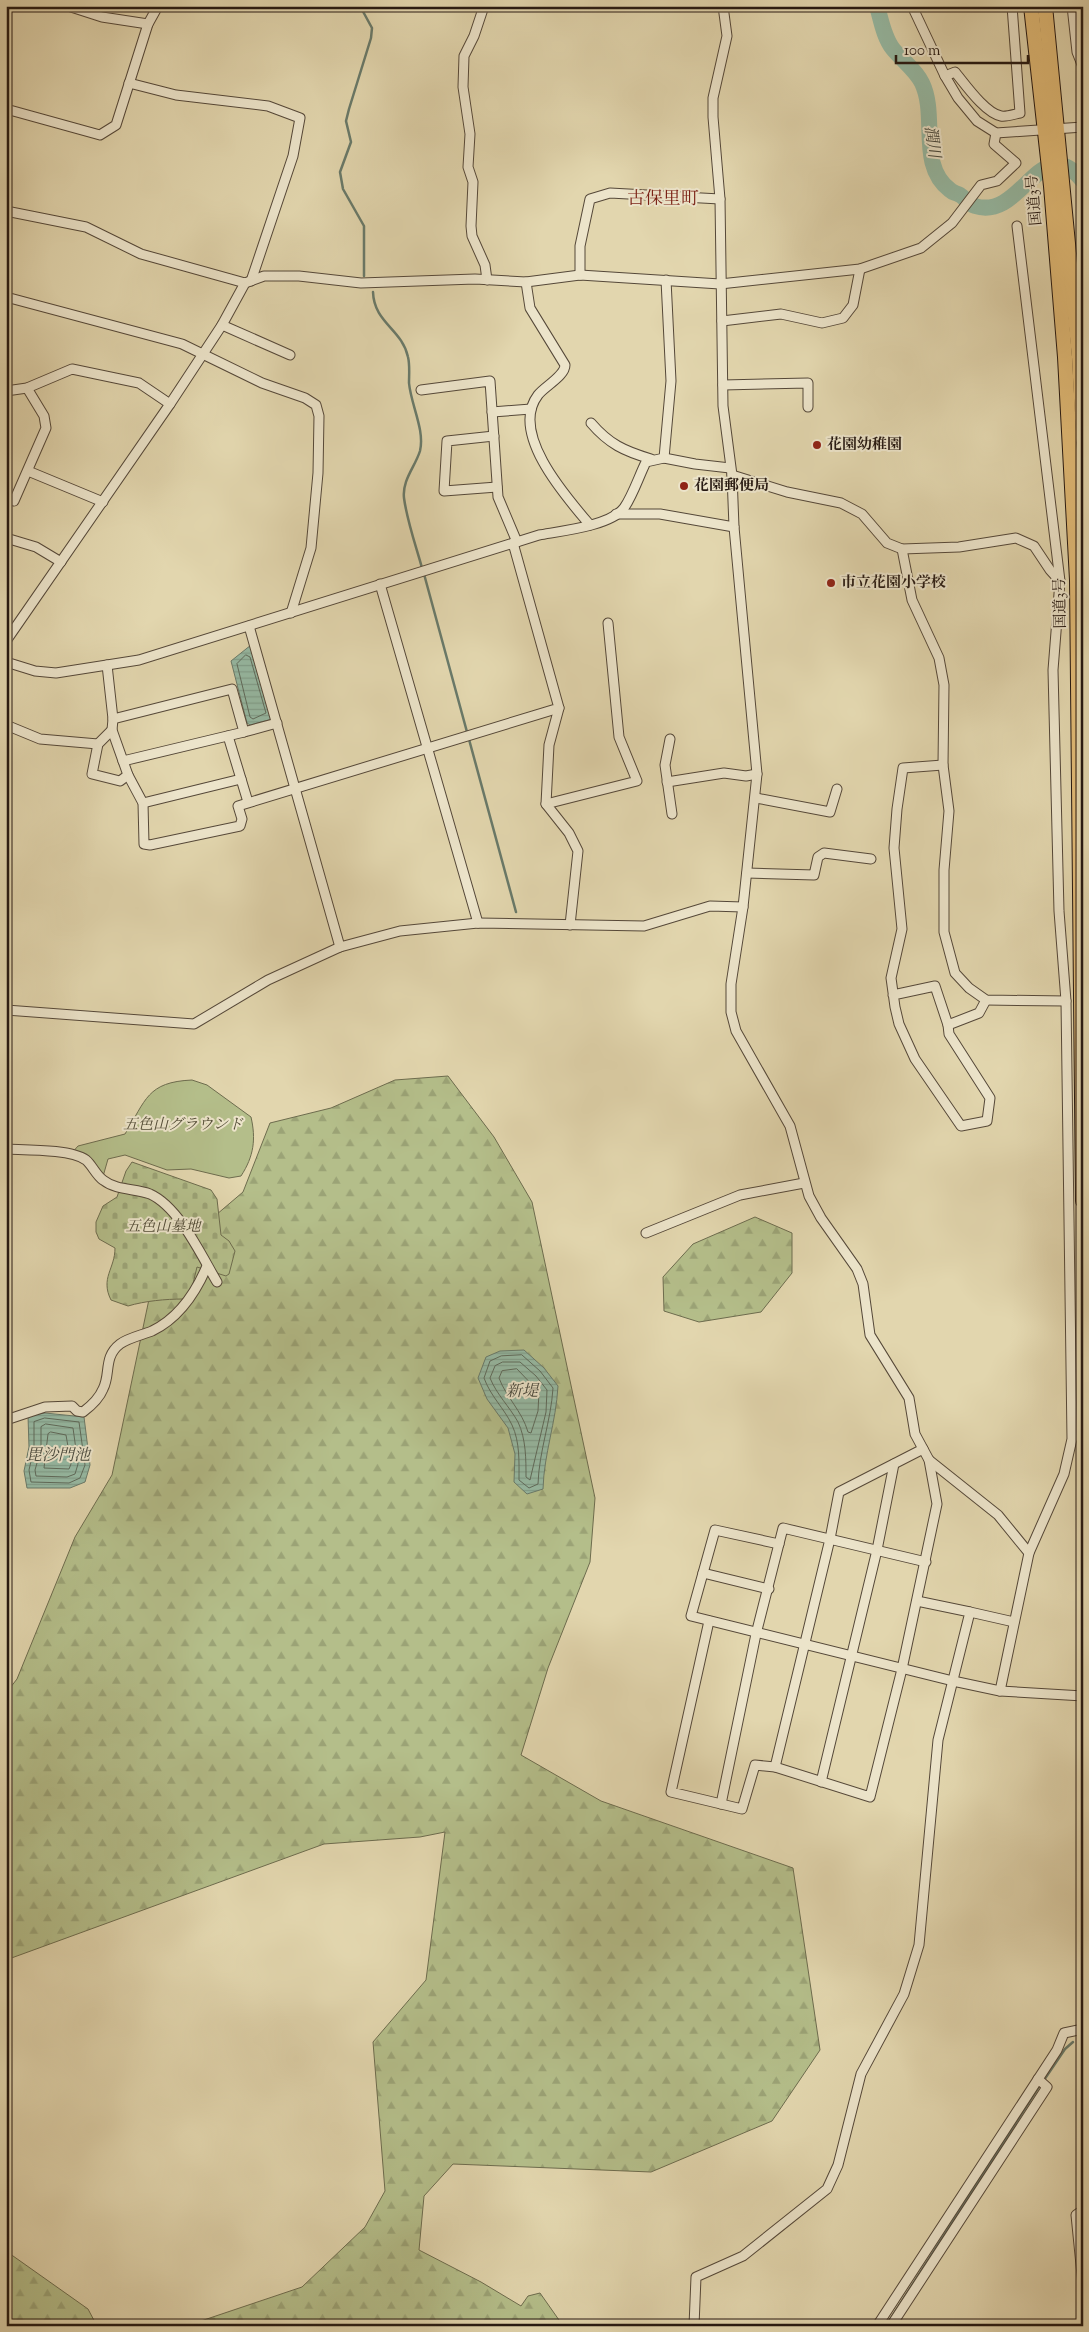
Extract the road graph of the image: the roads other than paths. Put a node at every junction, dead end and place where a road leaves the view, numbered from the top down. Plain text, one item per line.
1 (158, 6) edge
2 (484, 6) edge
3 (723, 6) edge
4 (912, 6) edge
5 (1012, 6) edge
6 (1031, 6) edge
7 (1045, 6) edge
8 (1072, 6) edge
9 (71, 7) edge
10 (148, 24) junction
11 (1083, 67) edge
12 (945, 76) junction
13 (129, 83) junction
14 (6, 109) edge
15 (1083, 127) edge
16 (1050, 128) junction
17 (996, 133) junction
18 (1056, 188) junction
19 (720, 199) junction
20 (6, 211) edge
21 (1018, 226) dead end
22 (860, 269) junction
23 (580, 275) junction
24 (487, 280) junction
25 (666, 280) junction
26 (248, 282) junction
27 (526, 282) junction
28 (720, 284) junction
29 (6, 297) edge
30 (722, 320) junction
31 (222, 325) junction
32 (203, 354) junction
33 (290, 355) dead end
34 (723, 385) junction
35 (27, 388) junction
36 (421, 390) dead end
37 (6, 391) edge
38 (170, 404) junction
39 (808, 407) dead end
40 (531, 409) junction
41 (492, 412) junction
42 (591, 423) dead end
43 (494, 436) junction
44 (1083, 439) edge
45 (664, 458) junction
46 (651, 459) junction
47 (28, 471) junction
48 (731, 471) junction
49 (497, 487) junction
50 (6, 498) edge
51 (103, 502) junction
52 (616, 514) junction
53 (590, 525) junction
54 (734, 528) junction
55 (6, 538) edge
56 (515, 543) junction
57 (902, 549) junction
58 (61, 562) junction
59 (1080, 579) edge
60 (1060, 581) junction
61 (380, 584) junction
62 (291, 613) junction
63 (608, 623) dead end
64 (250, 626) junction
65 (6, 641) edge
66 (6, 662) edge
67 (107, 665) junction
68 (559, 708) junction
69 (113, 719) junction
70 (277, 723) junction
71 (6, 725) edge
72 (112, 730) junction
73 (244, 732) junction
74 (228, 736) junction
75 (670, 739) dead end
76 (98, 744) junction
77 (428, 749) junction
78 (123, 761) junction
79 (944, 765) junction
80 (757, 774) junction
81 (128, 775) junction
82 (241, 779) junction
83 (668, 782) junction
84 (295, 787) junction
85 (837, 789) dead end
86 (756, 798) junction
87 (248, 802) junction
88 (143, 803) junction
89 (546, 804) junction
90 (672, 814) dead end
91 (871, 859) dead end
92 (747, 873) junction
93 (743, 907) junction
94 (478, 922) junction
95 (570, 925) junction
96 (340, 946) junction
97 (1082, 978) edge
98 (1065, 981) junction
99 (893, 995) junction
100 (986, 1000) junction
101 (1066, 1001) junction
102 (6, 1010) edge
103 (948, 1025) junction
104 (6, 1149) edge
105 (804, 1183) junction
106 (1083, 1201) edge
107 (646, 1233) dead end
108 (208, 1266) junction
109 (217, 1282) dead end
110 (6, 1420) edge
111 (923, 1449) junction
112 (929, 1460) junction
113 (894, 1464) junction
114 (830, 1539) junction
115 (779, 1544) junction
116 (876, 1550) junction
117 (1029, 1553) junction
118 (926, 1562) junction
119 (703, 1573) junction
120 (769, 1589) junction
121 (917, 1601) junction
122 (970, 1612) junction
123 (709, 1622) junction
124 (1014, 1622) junction
125 (756, 1634) junction
126 (803, 1644) junction
127 (850, 1656) junction
128 (902, 1669) junction
129 (952, 1681) junction
130 (1000, 1690) junction
131 (1083, 1696) edge
132 (775, 1767) junction
133 (821, 1782) junction
134 (721, 1804) junction
135 (1083, 2029) edge
136 (1038, 2079) junction
137 (1083, 2210) edge
138 (1083, 2285) edge
139 (694, 2326) edge
140 (878, 2326) edge
141 (891, 2326) edge

1 - 10 street
2 - 24 street
3 - 19 street
4 - 12 street
5 - 12 street
6 - 16 highway, 国道3号
7 - 16 highway, 国道3号
8 - 11 street
9 - 10 street
10 - 13 street
12 - 17 street
13 - 14 street
13 - 26 street
15 - 16 street
16 - 17 street
16 - 18 highway, 国道3号
17 - 22 street
18 - 44 highway, 国道3号
18 - 59 highway, 国道3号
19 - 23 street
19 - 28 street
20 - 26 street
21 - 60 street
22 - 28 street
22 - 30 street
23 - 25 street
23 - 27 street
24 - 26 street
24 - 27 street
25 - 28 street
25 - 45 street
26 - 31 street
27 - 40 street
28 - 30 street
29 - 32 street
30 - 34 street
31 - 32 street
31 - 33 street
32 - 38 street
32 - 62 street
34 - 39 street
34 - 48 street
35 - 37 street
35 - 38 street
35 - 47 street
36 - 41 street
38 - 51 street
40 - 41 street
40 - 53 street
41 - 43 street
42 - 46 street
43 - 49 street
43 - 49 street
45 - 46 street
45 - 48 street
46 - 52 street
47 - 50 street
47 - 51 street
48 - 54 street
48 - 57 street
49 - 56 street
51 - 58 street
52 - 53 street
52 - 54 street
53 - 56 street
54 - 80 street
55 - 58 street
56 - 61 street
56 - 68 street
57 - 60 street
57 - 79 street
58 - 65 street
59 - 60 street
59 - 97 highway, 国道3号
60 - 98 street
61 - 62 street
61 - 77 street
62 - 64 street
63 - 89 street
64 - 67 street
64 - 70 street
66 - 67 street
67 - 69 street
68 - 77 street
68 - 89 street
69 - 72 street
69 - 73 street
70 - 73 street
70 - 84 street
71 - 76 street
72 - 76 street
72 - 78 street
73 - 74 street
74 - 78 street
74 - 82 street
75 - 83 street
76 - 81 street
77 - 84 street
77 - 94 street
78 - 81 street
79 - 99 street
79 - 100 street
80 - 83 street
80 - 86 street
81 - 88 street
82 - 87 street
82 - 88 street
83 - 90 street
84 - 87 street
84 - 96 street
85 - 86 street
86 - 92 street
87 - 88 street
89 - 95 street
91 - 92 street
92 - 93 street
93 - 95 street
93 - 105 street
94 - 95 street
94 - 96 street
96 - 102 street
97 - 98 street
97 - 106 highway, 国道3号
98 - 101 street
99 - 103 street
99 - 103 street
100 - 101 street
100 - 103 street
101 - 117 street
104 - 108 street
105 - 107 street
105 - 111 street
108 - 109 street
108 - 110 street
111 - 112 street
111 - 113 street
112 - 117 street
112 - 118 street
113 - 114 street
113 - 116 street
114 - 115 street
114 - 116 street
114 - 126 street
115 - 119 street
115 - 120 street
116 - 118 street
116 - 127 street
117 - 124 street
118 - 121 street
119 - 120 street
119 - 123 street
120 - 125 street
121 - 122 street
121 - 128 street
122 - 124 street
122 - 129 street
123 - 125 street
123 - 134 street
124 - 130 street
125 - 126 street
125 - 134 street
126 - 127 street
126 - 132 street
127 - 128 street
127 - 133 street
128 - 129 street
128 - 133 street
129 - 130 street
129 - 139 street
130 - 131 street
132 - 133 street
132 - 134 street
135 - 136 street
136 - 140 street
136 - 141 street
137 - 138 street

